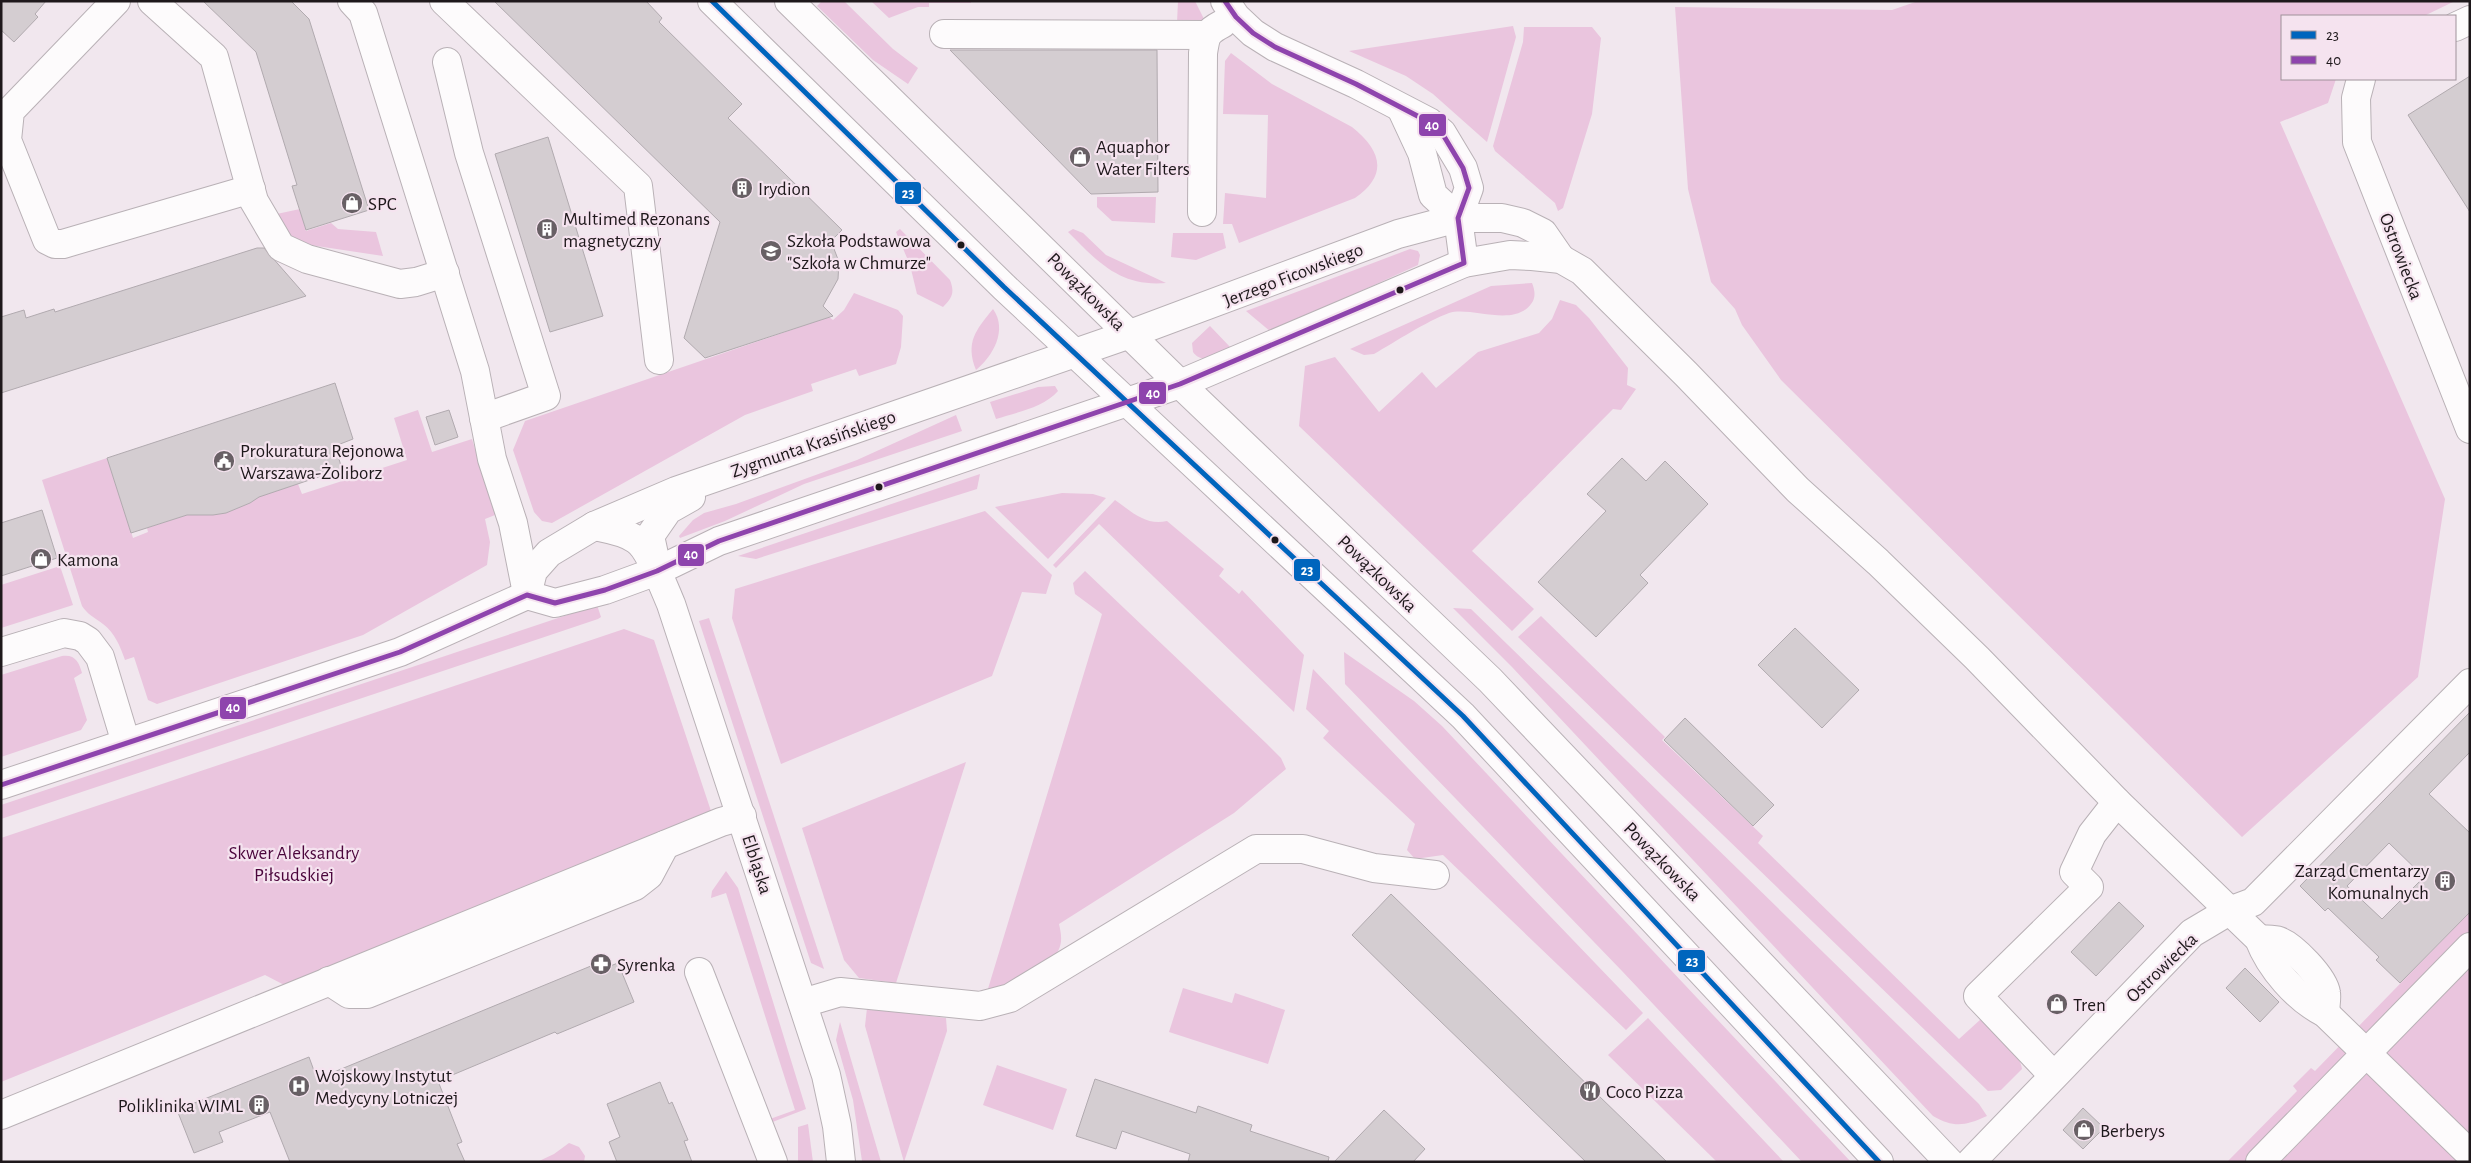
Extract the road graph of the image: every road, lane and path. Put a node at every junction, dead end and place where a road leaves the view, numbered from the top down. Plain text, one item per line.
1 (116, 1) edge
2 (152, 1) edge
3 (444, 1) edge
4 (712, 1) edge
5 (789, 1) edge
6 (363, 5) edge
7 (1230, 9) edge
8 (2470, 20) edge
9 (2456, 27) edge
10 (944, 34) dead end
11 (1207, 34) junction
12 (447, 62) dead end
13 (2361, 80) edge
14 (1402, 110) junction
15 (251, 190) junction
16 (1202, 212) dead end
17 (1458, 218) junction
18 (1561, 259) junction
19 (1464, 263) junction
20 (444, 273) junction
21 (1130, 334) junction
22 (1073, 353) junction
23 (658, 360) dead end
24 (1180, 384) junction
25 (1127, 403) junction
26 (484, 418) junction
27 (2470, 429) edge
28 (769, 459) junction
29 (594, 526) junction
30 (657, 571) junction
31 (528, 595) junction
32 (1, 652) edge
33 (2470, 682) edge
34 (126, 743) junction
35 (1, 785) edge
36 (2117, 802) junction
37 (742, 816) junction
38 (1435, 875) dead end
39 (2229, 911) junction
40 (2470, 947) edge
41 (699, 972) dead end
42 (803, 1002) junction
43 (2366, 1053) junction
44 (2053, 1075) junction
45 (1, 1115) edge
46 (2470, 1154) edge
47 (773, 1162) edge
48 (841, 1162) edge
49 (1879, 1162) edge
50 (1949, 1162) edge
51 (1971, 1162) edge
52 (2260, 1162) edge

1 - 15 street
2 - 15 street
3 - 23 street
4 - 22 street
5 - 21 street, Powązkowska
6 - 20 street
7 - 11 street
7 - 14 street
8 - 9 street
10 - 11 street
11 - 16 street
12 - 26 street
13 - 27 street, Ostrowiecka
14 - 17 street
14 - 17 street
15 - 20 street
17 - 18 street, Jerzego Ficowskiego
17 - 19 street
17 - 21 street, Jerzego Ficowskiego
18 - 19 street
18 - 36 street
19 - 24 street
20 - 26 street
21 - 22 street, Zygmunta Krasińskiego
21 - 24 street, Powązkowska
22 - 25 street
22 - 28 street, Zygmunta Krasińskiego
24 - 25 street
24 - 50 street, Powązkowska
25 - 30 street
25 - 49 street
26 - 31 street
28 - 29 street, Zygmunta Krasińskiego
28 - 30 street
29 - 30 street
29 - 31 street, Zygmunta Krasińskiego
30 - 31 street
30 - 37 street, Elbląska
31 - 34 street
32 - 34 street
33 - 39 street, Ostrowiecka
34 - 35 street
36 - 39 street
36 - 44 street
37 - 42 street, Elbląska
37 - 45 street
38 - 42 street
39 - 43 street
39 - 44 street, Ostrowiecka
40 - 43 street
41 - 47 street
42 - 48 street, Elbląska
43 - 46 street
43 - 52 street
44 - 51 street, Ostrowiecka

